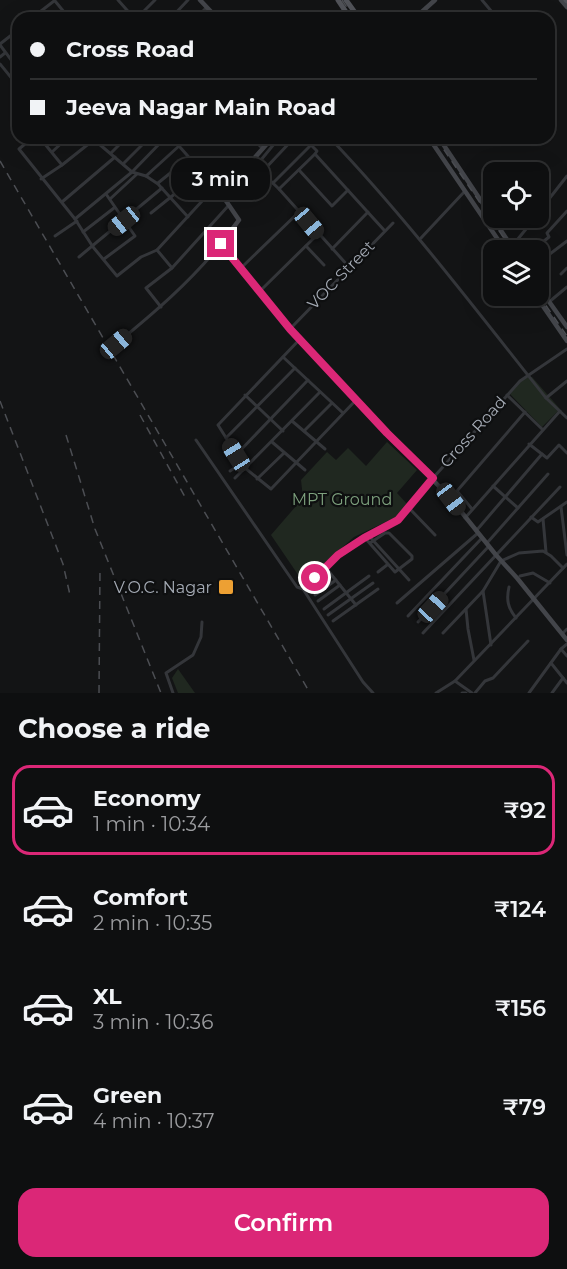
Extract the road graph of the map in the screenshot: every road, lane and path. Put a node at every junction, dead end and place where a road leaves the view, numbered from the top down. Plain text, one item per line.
1 (54, 0) edge
2 (118, 0) edge
3 (155, 0) edge
4 (188, 0) edge
5 (200, 0) edge
6 (435, 0) edge
7 (482, 0) edge
8 (561, 0) edge
9 (207, 7) junction
10 (567, 8) edge
11 (62, 10) edge
12 (39, 12) edge
13 (129, 12) edge
14 (142, 12) edge
15 (177, 12) edge
16 (202, 12) edge
17 (212, 12) edge
18 (422, 12) edge
19 (492, 12) edge
20 (12, 35) edge
21 (0, 44) edge
22 (5, 53) junction
23 (0, 57) edge
24 (12, 62) edge
25 (0, 64) edge
26 (12, 79) edge
27 (25, 144) edge
28 (45, 144) edge
29 (61, 144) edge
30 (88, 144) edge
31 (100, 144) edge
32 (120, 144) edge
33 (143, 144) edge
34 (159, 144) edge
35 (258, 144) edge
36 (267, 144) edge
37 (273, 144) edge
38 (288, 144) edge
39 (336, 144) edge
40 (433, 144) edge
41 (442, 144) edge
42 (311, 145) joint
43 (179, 146) joint
44 (263, 149) junction
45 (52, 152) junction
46 (111, 153) junction
47 (315, 154) junction
48 (115, 157) junction
49 (189, 158) junction
50 (123, 164) junction
51 (62, 165) junction
52 (254, 165) junction
53 (299, 170) junction
54 (132, 172) junction
55 (202, 172) junction
56 (262, 172) junction
57 (137, 174) junction
58 (146, 176) junction
59 (567, 176) edge
60 (41, 178) junction
61 (273, 183) junction
62 (158, 184) junction
63 (215, 187) junction
64 (162, 188) junction
65 (279, 189) junction
66 (348, 190) junction
67 (465, 191) junction
68 (106, 194) junction
69 (222, 195) junction
70 (170, 198) junction
71 (110, 199) junction
72 (549, 199) edge
73 (62, 202) junction
74 (229, 205) junction
75 (114, 208) junction
76 (567, 211) edge
77 (299, 212) junction
78 (368, 212) junction
79 (151, 213) dead end
80 (188, 217) junction
81 (76, 220) junction
82 (124, 221) junction
83 (393, 223) dead end
84 (527, 228) edge
85 (384, 230) junction
86 (83, 232) junction
87 (318, 234) junction
88 (55, 236) dead end
89 (421, 238) junction
90 (502, 240) edge
91 (504, 240) edge
92 (518, 240) edge
93 (545, 240) edge
94 (567, 241) edge
95 (221, 244) junction
96 (306, 246) junction
97 (93, 247) junction
98 (332, 249) junction
99 (157, 250) junction
100 (549, 255) edge
101 (79, 257) dead end
102 (104, 259) junction
103 (324, 265) dead end
104 (349, 267) junction
105 (172, 268) junction
106 (242, 268) junction
107 (567, 268) edge
108 (561, 274) dead end
109 (567, 286) edge
110 (260, 291) junction
111 (549, 302) joint
112 (543, 306) edge
113 (161, 307) junction
114 (567, 327) edge
115 (290, 329) junction
116 (300, 339) junction
117 (567, 342) edge
118 (116, 344) dead end
119 (567, 349) edge
120 (283, 357) junction
121 (295, 368) junction
122 (524, 371) junction
123 (528, 376) junction
124 (523, 379) junction
125 (308, 380) junction
126 (567, 381) edge
127 (320, 392) junction
128 (245, 395) junction
129 (507, 395) junction
130 (546, 398) junction
131 (356, 400) junction
132 (332, 403) junction
133 (257, 406) junction
134 (560, 411) junction
135 (525, 412) junction
136 (343, 413) junction
137 (270, 418) junction
138 (567, 418) edge
139 (292, 421) junction
140 (542, 429) junction
141 (283, 431) junction
142 (304, 431) junction
143 (226, 438) junction
144 (196, 440) dead end
145 (562, 440) dead end
146 (272, 442) junction
147 (317, 442) junction
148 (529, 444) junction
149 (559, 445) junction
150 (325, 449) dead end
151 (284, 453) junction
152 (567, 453) edge
153 (542, 454) junction
154 (236, 455) junction
155 (242, 463) junction
156 (296, 463) junction
157 (245, 468) junction
158 (305, 470) dead end
159 (230, 471) dead end
160 (548, 474) dead end
161 (235, 478) dead end
162 (433, 478) junction
163 (257, 479) junction
164 (493, 486) junction
165 (560, 486) dead end
166 (505, 497) junction
167 (567, 502) edge
168 (561, 507) junction
169 (408, 508) junction
170 (518, 508) junction
171 (472, 510) junction
172 (531, 517) junction
173 (465, 518) junction
174 (543, 519) junction
175 (479, 534) junction
176 (435, 535) dead end
177 (367, 537) junction
178 (371, 542) junction
179 (488, 544) junction
180 (546, 552) junction
181 (496, 555) junction
182 (567, 555) edge
183 (501, 561) junction
184 (387, 564) junction
185 (567, 564) edge
186 (326, 568) junction
187 (563, 568) junction
188 (399, 570) junction
189 (378, 572) dead end
190 (369, 576) dead end
191 (519, 576) dead end
192 (336, 580) junction
193 (409, 580) dead end
194 (373, 583) dead end
195 (550, 583) junction
196 (340, 585) junction
197 (509, 587) dead end
198 (303, 589) junction
199 (378, 589) dead end
200 (483, 591) junction
201 (346, 593) junction
202 (315, 595) dead end
203 (351, 599) junction
204 (534, 600) junction
205 (318, 601) dead end
206 (397, 603) dead end
207 (356, 605) junction
208 (466, 608) junction
209 (324, 609) dead end
210 (328, 615) dead end
211 (408, 616) dead end
212 (516, 618) junction
213 (333, 621) dead end
214 (202, 622) dead end
215 (418, 622) dead end
216 (567, 629) edge
217 (423, 633) dead end
218 (443, 633) dead end
219 (562, 634) junction
220 (567, 640) edge
221 (528, 641) dead end
222 (567, 644) edge
223 (491, 645) junction
224 (561, 649) junction
225 (567, 657) edge
226 (474, 660) junction
227 (550, 663) junction
228 (563, 678) junction
229 (455, 681) junction
230 (567, 683) edge
231 (173, 693) edge
232 (373, 693) edge
233 (436, 693) edge
234 (473, 693) edge
235 (529, 693) edge
236 (552, 693) edge

1 - 11 street
1 - 12 street
2 - 13 street
3 - 14 street
4 - 15 street
5 - 9 street
6 - 18 street
7 - 19 street
8 - 10 street
9 - 16 street
9 - 17 street
20 - 21 street
21 - 22 street
22 - 23 street
22 - 24 street
25 - 26 street
27 - 60 street
28 - 45 street
29 - 45 street
30 - 51 street
31 - 46 street
32 - 46 street
33 - 50 street
34 - 54 street
35 - 44 street
36 - 44 street
37 - 52 street
38 - 56 street
39 - 89 street
40 - 67 street
41 - 91 street
42 - 47 street
42 - 61 street
43 - 49 street
43 - 58 street
44 - 52 street
45 - 51 street
46 - 48 street
47 - 53 street
47 - 66 street
48 - 50 street
48 - 73 street
49 - 55 street
49 - 62 street
50 - 54 street
51 - 60 street
52 - 56 street
52 - 69 street
53 - 65 street
53 - 66 street
54 - 57 street
54 - 68 street
55 - 63 street
55 - 70 street
56 - 61 street
57 - 58 street
57 - 71 street
58 - 62 street
59 - 72 street
60 - 73 street
61 - 65 street
62 - 64 street
63 - 69 street
63 - 80 street
64 - 70 street
64 - 82 street
65 - 77 street
66 - 78 street
67 - 89 street
67 - 90 street
68 - 71 street
68 - 81 street
69 - 74 street
70 - 79 street
70 - 80 street
71 - 75 street
73 - 81 street
74 - 95 street
74 - 105 street
75 - 82 street
75 - 86 street
76 - 93 street
77 - 87 street
77 - 106 street
78 - 85 street
78 - 98 street
80 - 99 street
81 - 86 street
81 - 88 street
82 - 97 street
82 - 102 street
83 - 85 street, VOC Street
84 - 92 street
85 - 104 street, VOC Street
86 - 97 street
87 - 96 street
87 - 98 street
89 - 122 street
94 - 100 street
95 - 106 street
95 - 113 street
96 - 103 street
96 - 110 street
97 - 101 street
97 - 102 street
98 - 104 street
99 - 102 street
99 - 105 street
104 - 115 street, VOC Street
105 - 113 street
106 - 110 street
107 - 108 street
109 - 111 street
110 - 115 street
111 - 114 street
112 - 117 street
113 - 118 street
115 - 116 street
116 - 120 street
116 - 131 street
119 - 123 street, Cross Road
120 - 121 street
120 - 128 street
121 - 125 street
121 - 133 street
122 - 123 street
122 - 124 street
123 - 124 street, Cross Road
123 - 130 street
124 - 129 street, Cross Road
125 - 127 street
125 - 137 street
126 - 130 street
127 - 132 street
127 - 139 street
128 - 133 street
128 - 143 street
129 - 135 street
129 - 162 street, Cross Road
130 - 134 street
131 - 136 street
131 - 162 street
132 - 136 street
132 - 142 street
133 - 137 street
133 - 143 street
134 - 138 street
134 - 140 street
135 - 140 street
135 - 171 street
136 - 147 street
137 - 141 street
137 - 154 street
139 - 141 street
139 - 142 street
140 - 148 street
141 - 146 street
142 - 147 street
143 - 154 street
144 - 198 street
145 - 149 street
146 - 151 street
146 - 157 street
147 - 150 street
147 - 156 street
148 - 153 street
148 - 164 street
149 - 152 street
149 - 153 street
151 - 156 street
151 - 163 street
153 - 166 street
154 - 155 street
155 - 157 street
155 - 159 street
156 - 158 street
156 - 163 street
157 - 161 street
157 - 163 street
160 - 170 street
162 - 169 street, Cross Road
162 - 173 street
164 - 166 street
164 - 171 street
165 - 172 street
166 - 170 street
166 - 175 street
167 - 168 street
168 - 174 street
168 - 182 street
169 - 176 street
169 - 177 street, Cross Road
170 - 179 street
171 - 173 street
172 - 174 street
172 - 181 street
173 - 175 street
174 - 180 street
175 - 179 street
175 - 206 street
175 - 211 street
177 - 178 street
177 - 186 street, Cross Road
178 - 184 street
178 - 188 street
178 - 188 street
179 - 181 street
179 - 215 street
180 - 183 street
180 - 187 street
181 - 183 street
181 - 217 street
183 - 200 street
183 - 204 street
184 - 188 street
184 - 189 street
185 - 187 street
186 - 192 street
186 - 198 street, Cross Road
187 - 195 street
188 - 193 street
190 - 201 street
191 - 195 street
192 - 196 street
192 - 202 street
194 - 203 street
195 - 204 street
196 - 201 street
196 - 205 street
197 - 212 street
198 - 232 street
199 - 207 street
200 - 208 street
200 - 223 street
201 - 203 street
201 - 209 street
203 - 207 street
203 - 210 street
204 - 212 street
204 - 219 street
207 - 213 street
208 - 218 street
208 - 226 street
212 - 223 street
214 - 231 street
216 - 219 street
219 - 220 street
221 - 234 street
222 - 224 street
223 - 226 street
224 - 225 street
224 - 227 street
226 - 229 street
227 - 228 street
227 - 235 street
228 - 230 street
228 - 236 street
229 - 233 street
229 - 234 street

